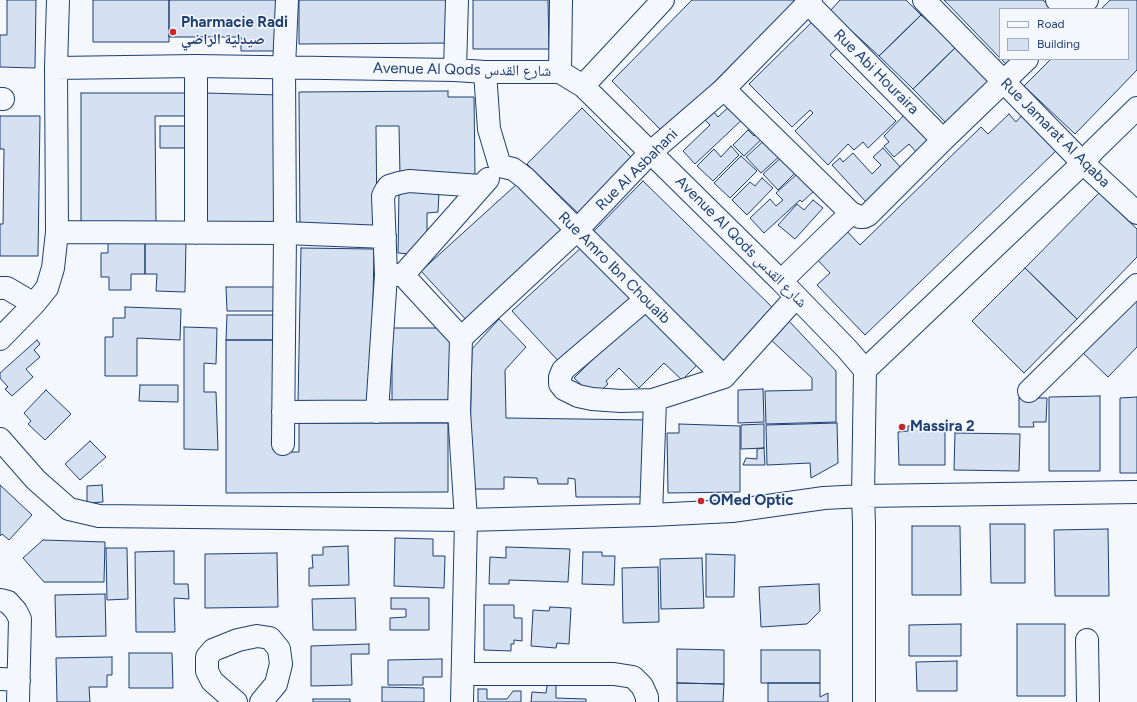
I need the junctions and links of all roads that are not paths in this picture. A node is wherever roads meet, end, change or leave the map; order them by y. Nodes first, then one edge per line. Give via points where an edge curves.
1 (58, 0) edge
2 (287, 0) edge
3 (457, 0) edge
4 (561, 0) edge
5 (663, 0) edge
6 (924, 0) edge
7 (1057, 0) edge
8 (1087, 0) edge
9 (810, 2) edge
10 (1065, 8) edge
11 (1079, 8) edge
12 (1026, 60) edge
13 (196, 66) junction
14 (284, 67) junction
15 (56, 68) junction
16 (455, 70) junction
17 (485, 72) junction
18 (560, 72) junction
19 (1004, 82) junction
20 (583, 86) junction
21 (724, 89) junction
22 (1137, 108) edge
23 (943, 140) junction
24 (651, 152) junction
25 (1083, 163) junction
26 (500, 166) junction
27 (481, 186) junction
28 (851, 213) junction
29 (1137, 213) edge
30 (576, 231) junction
31 (57, 232) junction
32 (196, 232) junction
33 (285, 233) junction
34 (386, 237) junction
35 (395, 275) junction
36 (781, 281) junction
37 (1137, 285) edge
38 (4, 288) edge
39 (796, 297) junction
40 (646, 299) junction
41 (34, 304) junction
42 (461, 338) junction
43 (0, 339) edge
44 (865, 370) junction
45 (724, 377) junction
46 (1030, 391) dead end
47 (655, 400) junction
48 (459, 410) junction
49 (283, 412) junction
50 (377, 412) junction
51 (0, 439) edge
52 (283, 444) dead end
53 (1137, 492) edge
54 (863, 496) junction
55 (651, 515) junction
56 (466, 520) junction
57 (0, 600) edge
58 (1087, 640) dead end
59 (463, 674) junction
60 (9, 680) edge
61 (18, 702) edge
62 (236, 702) edge
63 (261, 702) edge
64 (462, 702) edge
65 (647, 702) edge
66 (864, 702) edge
67 (1088, 702) edge

1 - 15 street
2 - 14 street
3 - 16 street
4 - 18 street
5 - 20 street
6 - 19 street, Rue Jamarat Al Aqaba
7 - 10 street
8 - 11 street
9 - 21 street, Rue Al Asbahani
9 - 23 street, Rue Abi Houraira
12 - 19 street
13 - 14 street, Avenue Al Qods شارع القدس
13 - 15 street, Avenue Al Qods شارع القدس
13 - 32 street
14 - 16 street, Avenue Al Qods شارع القدس
14 - 33 street
15 - 31 street
16 - 17 street, Avenue Al Qods شارع القدس
17 - 18 street, Avenue Al Qods شارع القدس
17 - 26 street via 488,129
18 - 20 street, Avenue Al Qods شارع القدس
19 - 23 street
19 - 25 street, Rue Jamarat Al Aqaba
20 - 24 street, Avenue Al Qods شارع القدس
21 - 24 street, Rue Al Asbahani
21 - 28 street
22 - 25 street
23 - 28 street via 868,215 860,217
24 - 30 street, Rue Al Asbahani
24 - 36 street, Avenue Al Qods شارع القدس
25 - 29 street, Rue Jamarat Al Aqaba
25 - 44 street
26 - 27 street
26 - 30 street, Rue Amro Ibn Chouaib via 513,169 525,178
27 - 34 street via 409,181 390,186 383,196
27 - 35 street
28 - 36 street
30 - 40 street, Rue Amro Ibn Chouaib
30 - 42 street, Rue Al Asbahani
31 - 32 street
31 - 41 street via 53,268 47,288
32 - 33 street
33 - 34 street
33 - 49 street
34 - 35 street
35 - 42 street
35 - 50 street
36 - 39 street, Avenue Al Qods شارع القدس
37 - 46 street
38 - 41 street
39 - 44 street, Avenue Al Qods شارع القدس via 847,348
39 - 45 street
40 - 45 street, Rue Amro Ibn Chouaib
40 - 47 street via 563,370 560,384 564,389 592,400
41 - 43 street
42 - 48 street
44 - 54 street
45 - 47 street
47 - 55 street
48 - 50 street
48 - 56 street
49 - 50 street
49 - 52 street
51 - 56 street via 36,480 69,509 99,516
53 - 54 street
54 - 55 street via 824,498 732,511
54 - 66 street
55 - 56 street
56 - 59 street
57 - 60 street via 8,602 20,619
58 - 67 street
59 - 64 street
59 - 65 street via 614,674 633,677 642,686
60 - 61 street
62 - 63 street via 212,681 207,658 213,650 257,636 270,638 279,649 281,664 276,684

